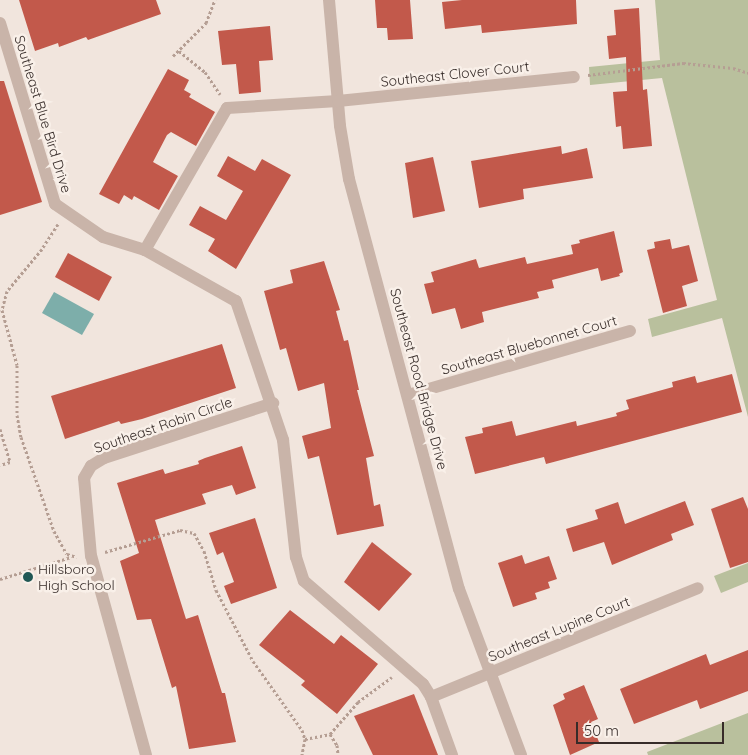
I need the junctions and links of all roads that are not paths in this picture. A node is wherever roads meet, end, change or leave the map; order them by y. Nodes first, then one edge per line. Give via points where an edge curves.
1 (329, 0) edge
2 (0, 23) edge
3 (574, 77) road end
4 (338, 101) junction
5 (145, 250) junction
6 (630, 331) dead end
7 (408, 395) junction
8 (273, 403) junction
9 (698, 588) dead end
10 (490, 674) junction
11 (431, 697) junction
12 (146, 755) edge
13 (452, 755) edge
14 (521, 755) edge

1 - 4 street, Southeast Rood Bridge Drive
2 - 5 street, Southeast Blue Bird Drive via 55,204 103,237
3 - 4 street, Southeast Clover Court
4 - 5 street, Southeast Clover Court via 227,108
4 - 7 street, Southeast Rood Bridge Drive via 349,179
5 - 8 street, Southeast Blue Bird Drive via 236,301
6 - 7 street, Southeast Bluebonnet Court
7 - 10 street, Southeast Rood Bridge Drive via 459,589
8 - 11 street, Southeast Blue Bird Drive via 283,440 296,557 304,581 323,601 423,684
8 - 12 street, Southeast Robin Circle via 104,458 91,466 84,478 91,556
9 - 10 street, Southeast Lupine Court
10 - 11 street, Southeast Lupine Court
10 - 14 street, Southeast Rood Bridge Drive
11 - 13 street, Southeast Blue Bird Drive

